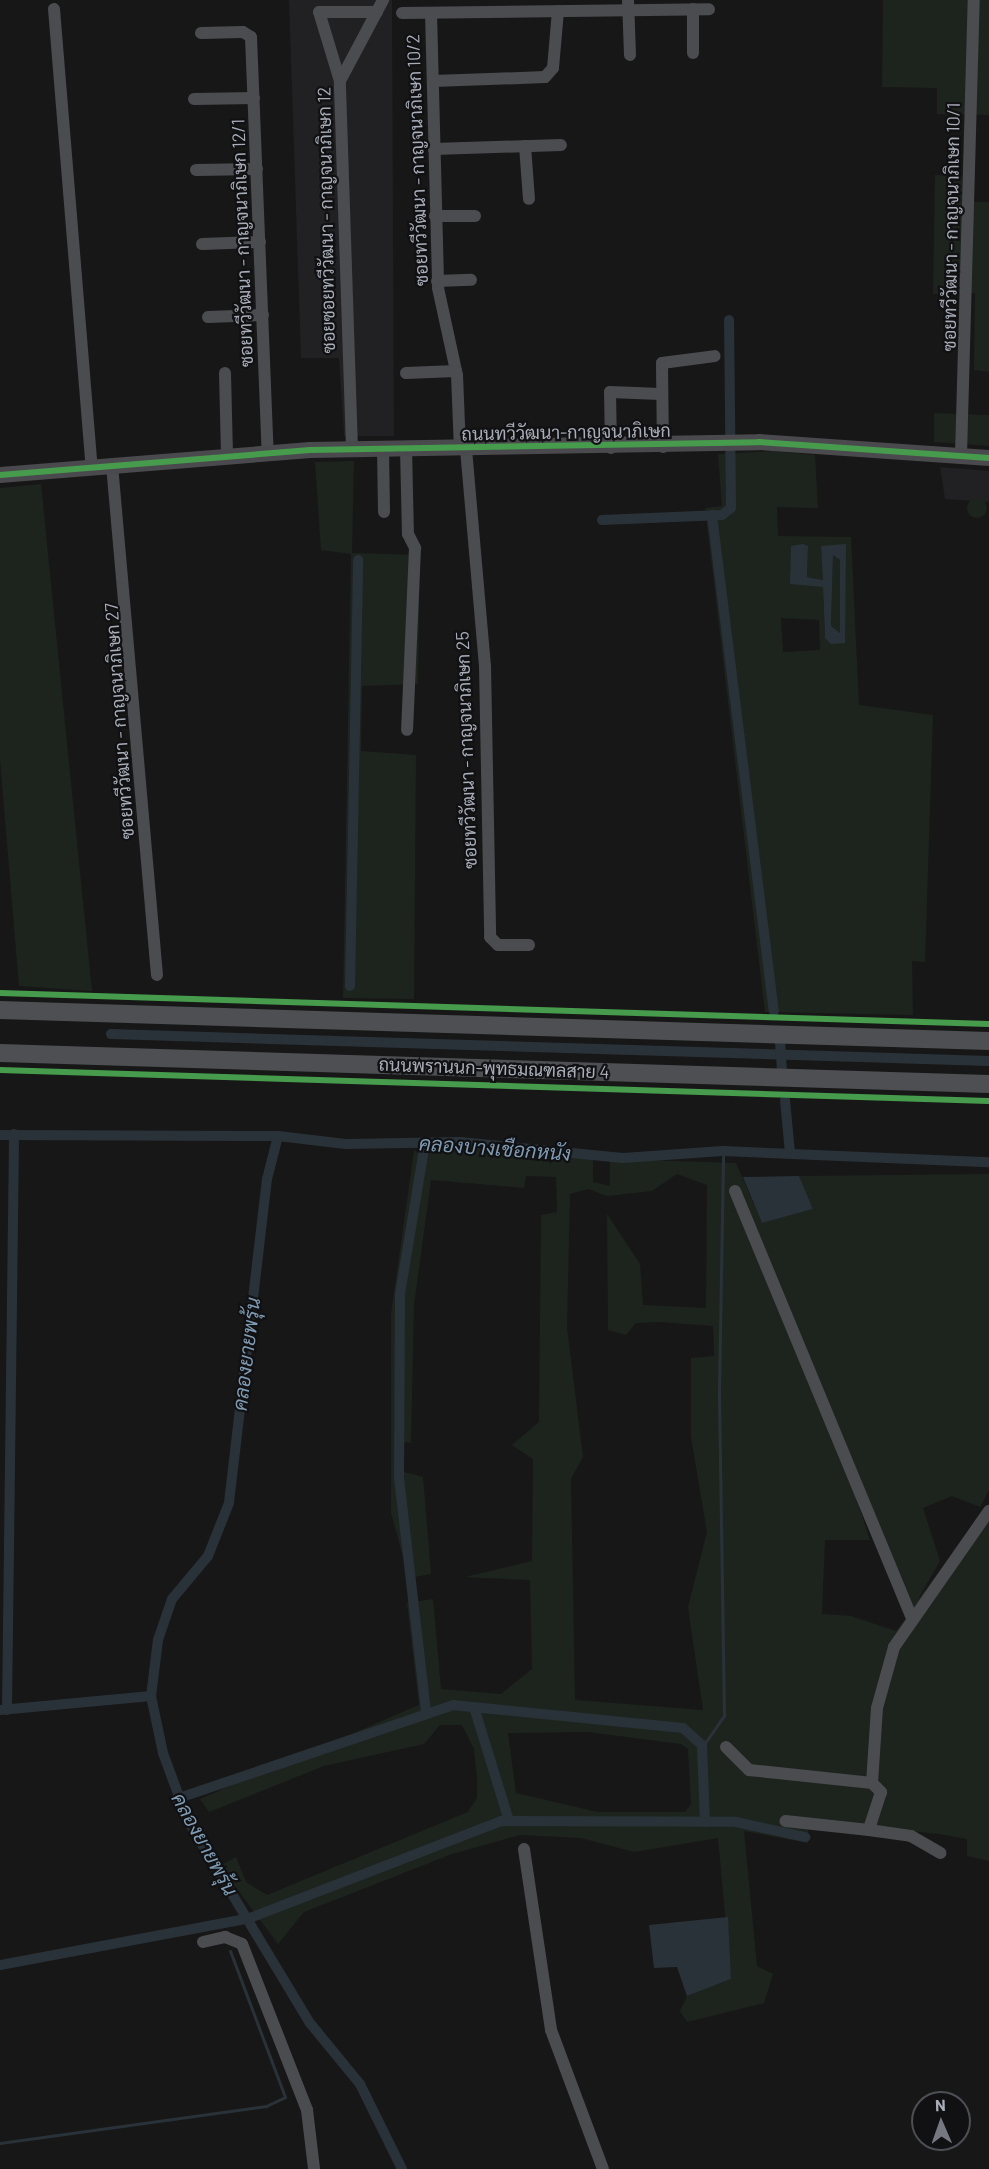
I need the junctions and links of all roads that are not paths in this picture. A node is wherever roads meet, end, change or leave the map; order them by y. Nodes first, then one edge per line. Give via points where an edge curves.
1 (383, 0) edge
2 (974, 0) edge
3 (628, 4) edge
4 (54, 9) dead end
5 (693, 9) junction
6 (710, 9) dead end
7 (558, 11) junction
8 (376, 12) junction
9 (402, 13) dead end
10 (431, 13) junction
11 (201, 33) dead end
12 (693, 53) dead end
13 (630, 55) dead end
14 (340, 81) junction
15 (433, 81) junction
16 (254, 98) junction
17 (194, 99) dead end
18 (561, 145) dead end
19 (525, 146) junction
20 (434, 148) junction
21 (256, 169) junction
22 (196, 170) dead end
23 (529, 199) dead end
24 (435, 216) junction
25 (475, 216) dead end
26 (260, 242) junction
27 (202, 244) dead end
28 (471, 280) dead end
29 (437, 281) junction
30 (263, 315) junction
31 (208, 317) dead end
32 (715, 356) dead end
33 (456, 371) junction
34 (225, 373) dead end
35 (406, 373) dead end
36 (660, 394) junction
37 (663, 447) junction
38 (383, 448) junction
39 (406, 448) junction
40 (611, 448) junction
41 (352, 449) junction
42 (463, 449) junction
43 (268, 452) junction
44 (961, 455) junction
45 (227, 456) junction
46 (989, 458) edge
47 (112, 465) junction
48 (92, 467) junction
49 (0, 475) edge
50 (384, 512) dead end
51 (407, 730) dead end
52 (529, 945) dead end
53 (157, 975) dead end
54 (0, 1010) edge
55 (989, 1041) edge
56 (0, 1053) edge
57 (989, 1084) edge
58 (735, 1191) dead end
59 (989, 1511) edge
60 (912, 1619) junction
61 (726, 1747) dead end
62 (872, 1783) junction
63 (785, 1821) dead end
64 (869, 1830) junction
65 (524, 1849) dead end
66 (940, 1853) dead end
67 (203, 1942) dead end
68 (314, 2169) edge
69 (603, 2169) edge

1 - 8 street, ซอยซอยทวีวัฒนา - กาญจนาภิเษก 12
2 - 44 street, ซอยทวีวัฒนา - กาญจนาภิเษก 10/1
3 - 5 street
3 - 7 street
3 - 13 street
4 - 48 street
5 - 6 street
5 - 12 street
7 - 10 street
7 - 15 street via 550,74
8 - 14 street, ซอยซอยทวีวัฒนา - กาญจนาภิเษก 12
8 - 14 street via 319,12
9 - 10 street
10 - 15 street, ซอยทวีวัฒนา - กาญจนาภิเษก 10/2
11 - 16 street, ซอยทวีวัฒนา - กาญจนาภิเษก 12/1 via 248,33
14 - 41 street, ซอยซอยทวีวัฒนา - กาญจนาภิเษก 12
15 - 20 street, ซอยทวีวัฒนา - กาญจนาภิเษก 10/2
16 - 17 street
16 - 21 street, ซอยทวีวัฒนา - กาญจนาภิเษก 12/1
18 - 19 street
19 - 20 street
19 - 23 street
20 - 24 street, ซอยทวีวัฒนา - กาญจนาภิเษก 10/2
21 - 22 street
21 - 26 street, ซอยทวีวัฒนา - กาญจนาภิเษก 12/1
24 - 25 street
24 - 29 street, ซอยทวีวัฒนา - กาญจนาภิเษก 10/2
26 - 27 street
26 - 30 street, ซอยทวีวัฒนา - กาญจนาภิเษก 12/1
28 - 29 street
29 - 33 street, ซอยทวีวัฒนา - กาญจนาภิเษก 10/2
30 - 31 street
30 - 43 street, ซอยทวีวัฒนา - กาญจนาภิเษก 12/1
32 - 36 street via 667,360 661,368
33 - 35 street
33 - 42 street, ซอยทวีวัฒนา - กาญจนาภิเษก 10/2
34 - 45 street
36 - 37 street
36 - 40 street via 610,392
37 - 40 street, ถนนทวีวัฒนา-กาญจนาภิเษก
37 - 44 street, ถนนทวีวัฒนา-กาญจนาภิเษก via 753,442
38 - 39 street, ถนนทวีวัฒนา-กาญจนาภิเษก
38 - 41 street, ถนนทวีวัฒนา-กาญจนาภิเษก
38 - 50 street
39 - 42 street, ถนนทวีวัฒนา-กาญจนาภิเษก
39 - 51 street via 408,534 415,548
40 - 42 street, ถนนทวีวัฒนา-กาญจนาภิเษก
41 - 43 street, ถนนทวีวัฒนา-กาญจนาภิเษก
42 - 52 street, ซอยทวีวัฒนา - กาญจนาภิเษก 25 via 485,666 489,937 498,945
43 - 45 street, ถนนทวีวัฒนา-กาญจนาภิเษก
44 - 46 street, ถนนทวีวัฒนา-กาญจนาภิเษก
45 - 47 street, ถนนทวีวัฒนา-กาญจนาภิเษก
47 - 48 street, ถนนทวีวัฒนา-กาญจนาภิเษก
47 - 53 street, ซอยทวีวัฒนา - กาญจนาภิเษก 27
48 - 49 street, ถนนทวีวัฒนา-กาญจนาภิเษก
54 - 55 main road
56 - 57 main road, ถนนพรานนก-พุทธมณฑลสาย 4
58 - 60 street
59 - 60 street
60 - 62 street via 894,1647 880,1689
61 - 62 street via 737,1764 749,1770
62 - 64 street via 881,1792
63 - 64 street
64 - 66 street via 911,1836
65 - 69 street via 554,2040
67 - 68 street via 225,1937 242,1944 307,2110

